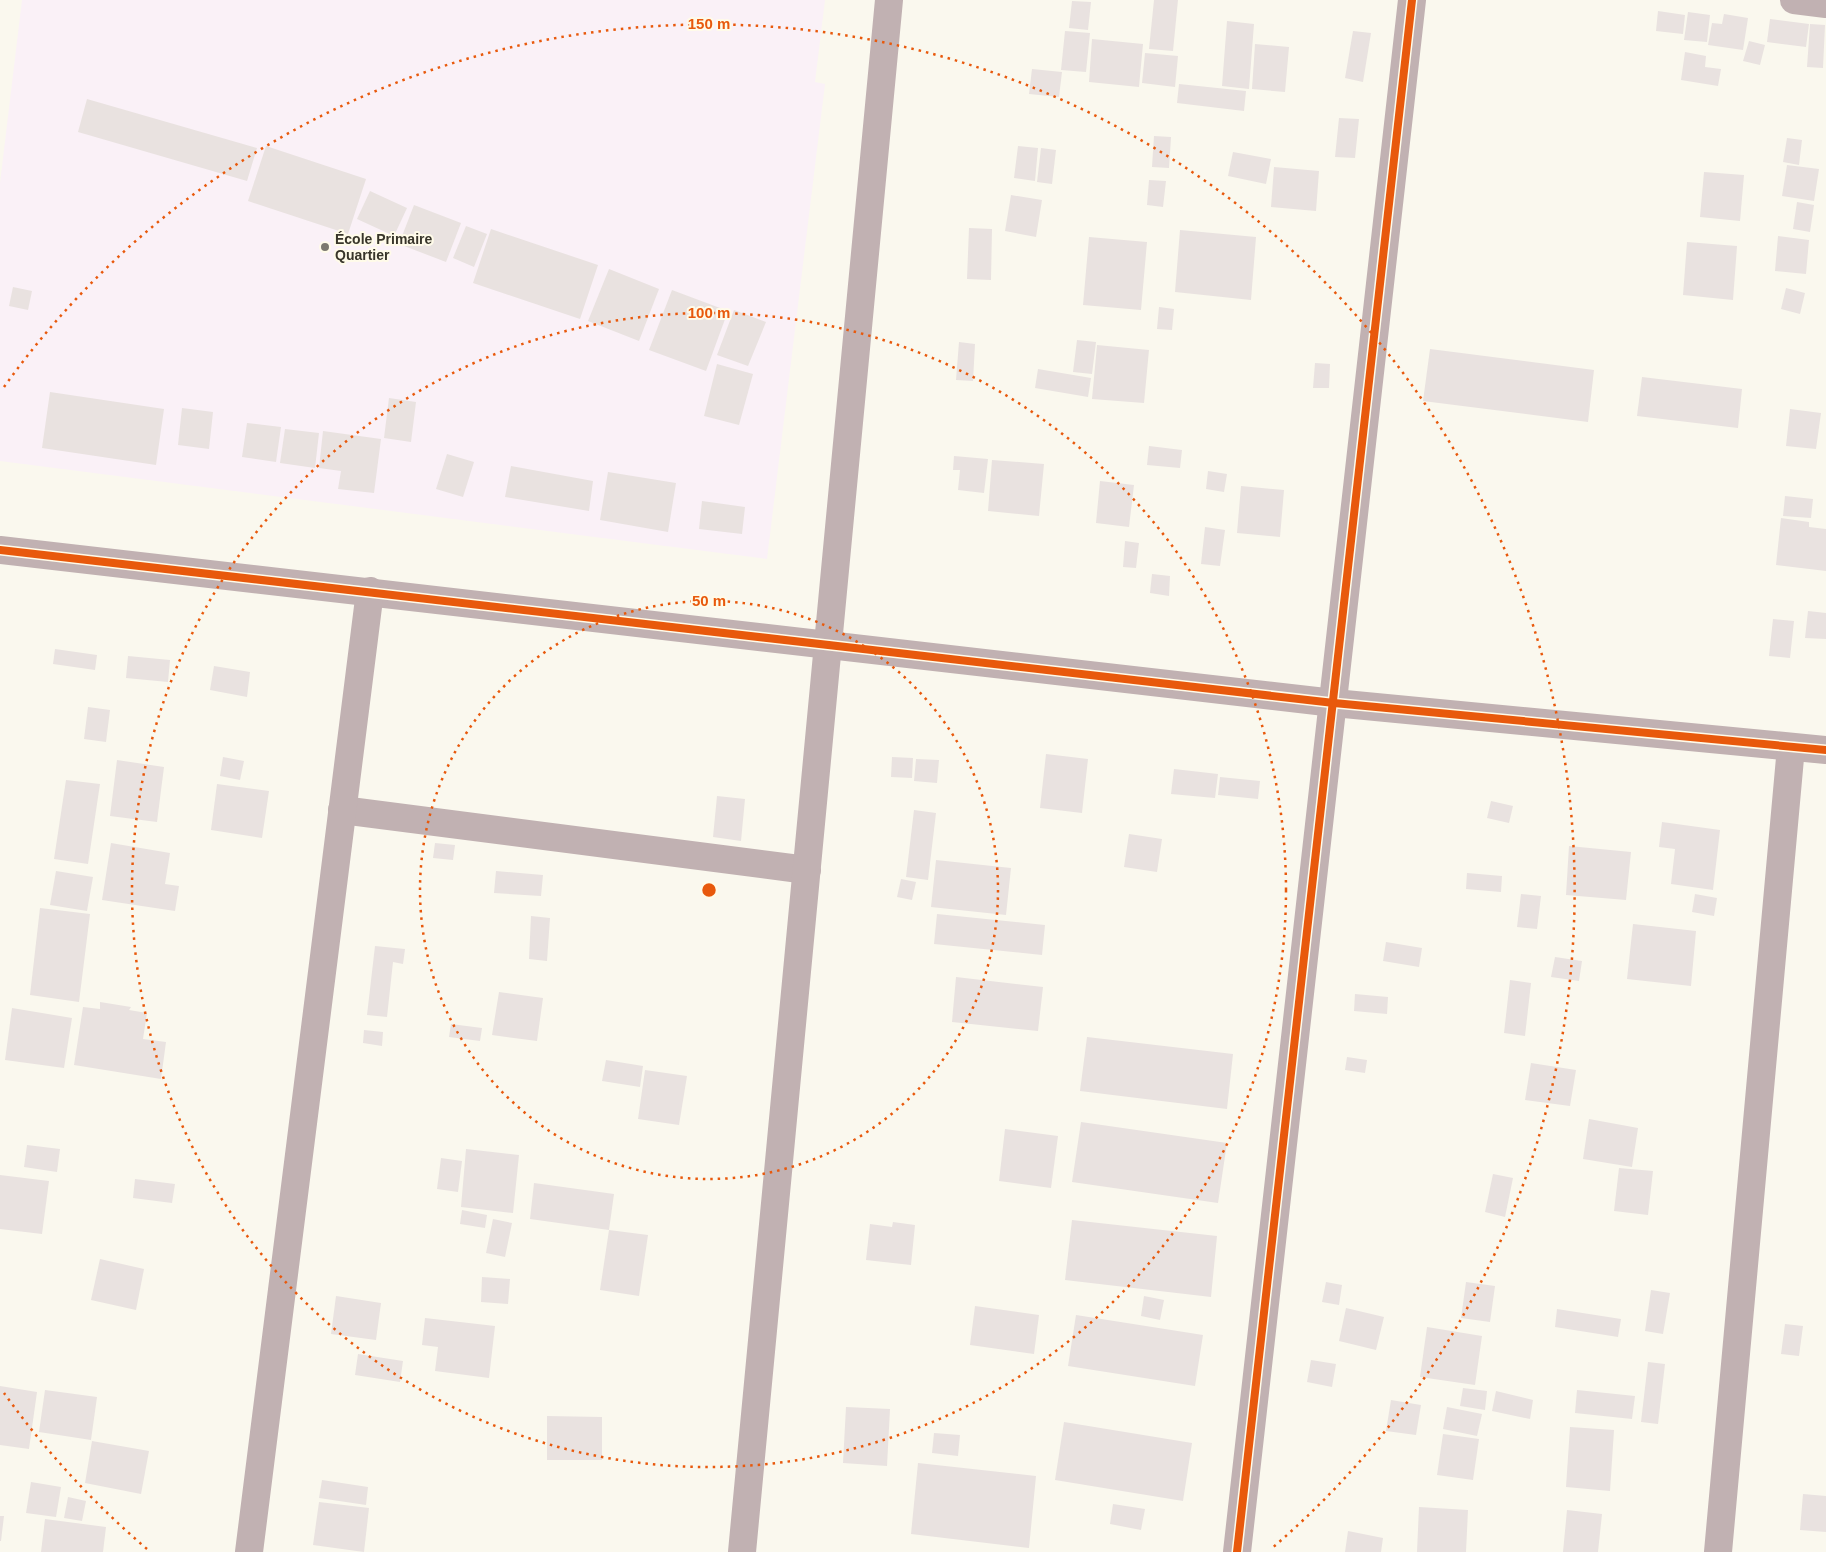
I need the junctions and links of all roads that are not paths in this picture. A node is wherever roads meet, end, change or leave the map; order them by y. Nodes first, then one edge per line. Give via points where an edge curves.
1 (889, 0) edge
2 (1412, 0) edge
3 (1794, 0) edge
4 (1826, 4) edge
5 (0, 550) edge
6 (370, 591) junction
7 (828, 646) junction
8 (1334, 703) junction
9 (1791, 747) junction
10 (1826, 750) edge
11 (342, 810) junction
12 (807, 870) junction
13 (249, 1552) edge
14 (742, 1552) edge
15 (1237, 1552) edge
16 (1718, 1552) edge

1 - 7 street
2 - 8 street
3 - 4 street
5 - 6 street
6 - 7 street
6 - 11 street
7 - 8 street
7 - 12 street
8 - 9 street
8 - 15 street
9 - 10 street
9 - 16 street
11 - 12 street
11 - 13 street
12 - 14 street

